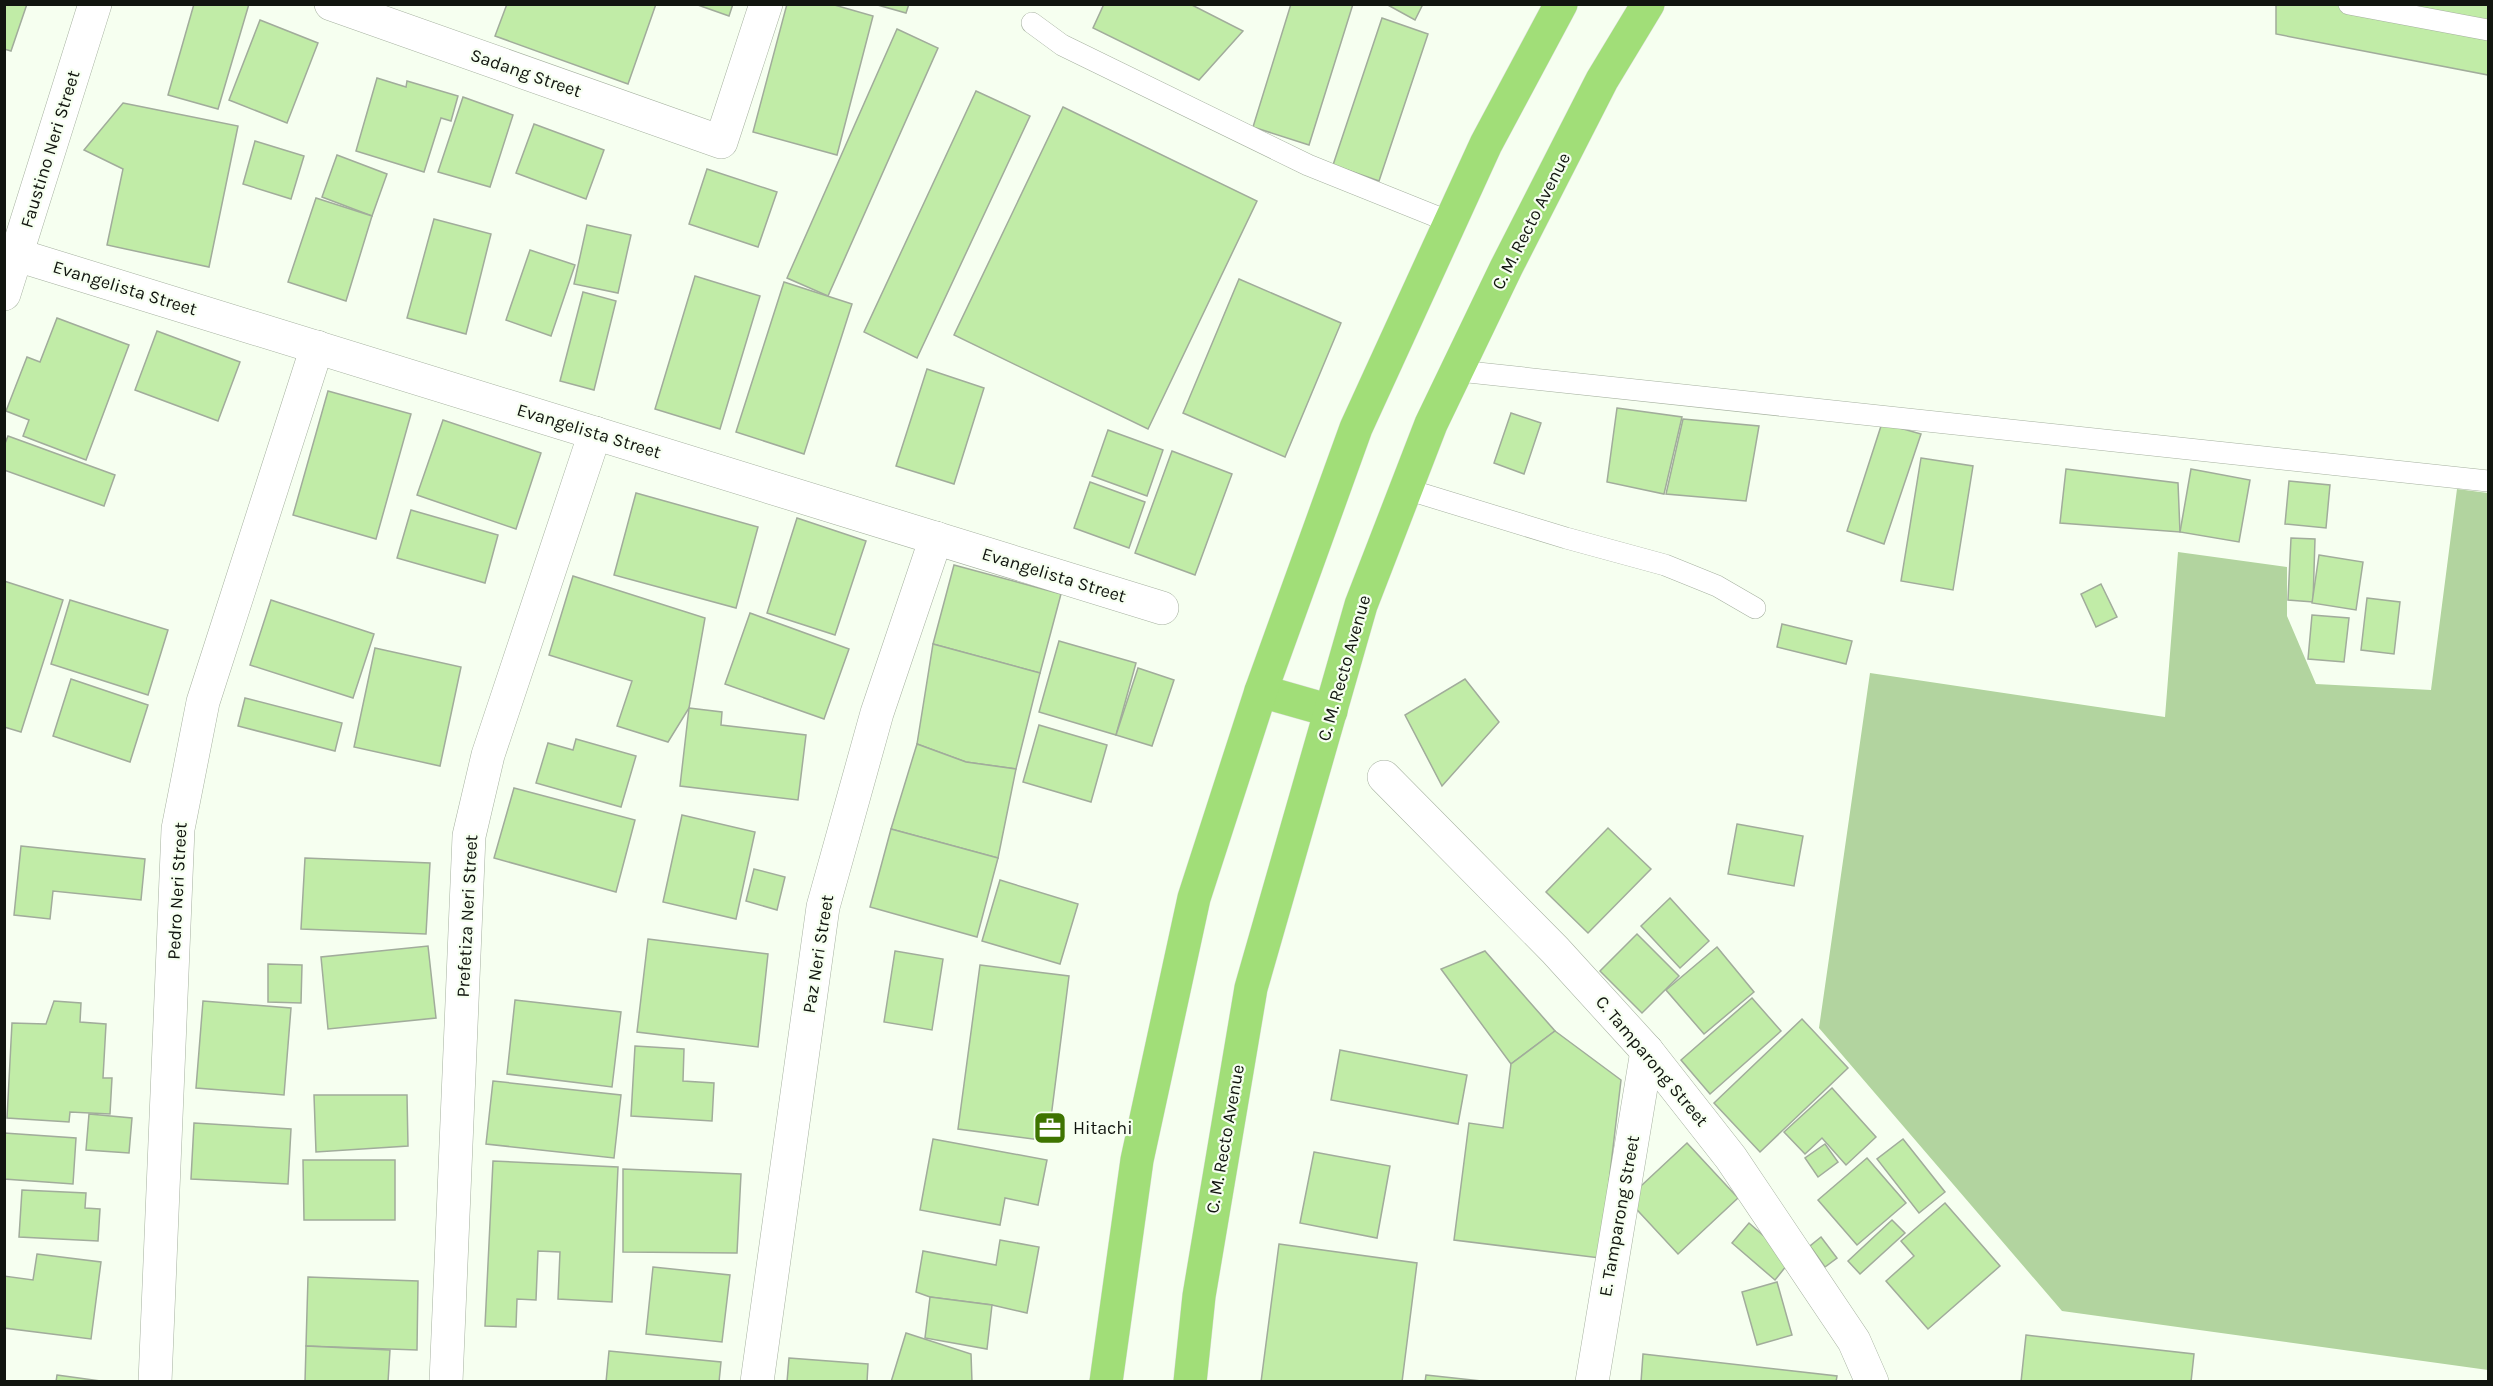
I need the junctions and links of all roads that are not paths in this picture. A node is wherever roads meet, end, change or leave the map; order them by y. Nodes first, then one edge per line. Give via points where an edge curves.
1 (95, 4) edge
2 (331, 4) edge
3 (766, 4) edge
4 (1561, 4) edge
5 (1647, 4) edge
6 (2349, 4) edge
7 (1032, 23) dead end
8 (2488, 30) edge
9 (1450, 222) junction
10 (17, 255) junction
11 (4, 294) edge
12 (317, 347) junction
13 (1459, 370) junction
14 (595, 433) junction
15 (2488, 481) edge
16 (1406, 489) junction
17 (936, 538) junction
18 (1162, 608) dead end
19 (1755, 608) dead end
20 (1261, 691) junction
21 (1331, 711) junction
22 (1384, 777) dead end
23 (1647, 1052) junction
24 (155, 1382) edge
25 (446, 1382) edge
26 (757, 1382) edge
27 (1106, 1382) edge
28 (1190, 1382) edge
29 (1592, 1382) edge
30 (1872, 1382) edge

1 - 10 street, Faustino Neri Street
2 - 3 street, Sadang Street via 722,142
4 - 9 highway via 1486,144
5 - 13 highway, C. M. Recto Avenue via 1602,80
6 - 8 lane
7 - 9 lane via 1062,45 1308,165
9 - 20 highway via 1356,428
10 - 11 street, Faustino Neri Street
10 - 12 street, Evangelista Street
12 - 14 street, Evangelista Street
12 - 24 street, Pedro Neri Street via 203,702 178,829
13 - 15 lane
13 - 16 highway, C. M. Recto Avenue via 1431,424
14 - 17 street, Evangelista Street
14 - 25 street, Prefetiza Neri Street via 488,755 469,836
16 - 19 lane via 1665,564 1717,586
16 - 21 highway, C. M. Recto Avenue via 1360,605
17 - 18 street, Evangelista Street
17 - 26 street, Paz Neri Street via 877,713 823,907
20 - 21 highway
20 - 27 highway via 1194,898 1137,1160
21 - 28 highway, C. M. Recto Avenue via 1251,988 1199,1296
22 - 23 street, C. Tamparong Street via 1556,950
23 - 29 street, E. Tamparong Street
23 - 30 street, C. Tamparong Street via 1731,1158 1854,1341

